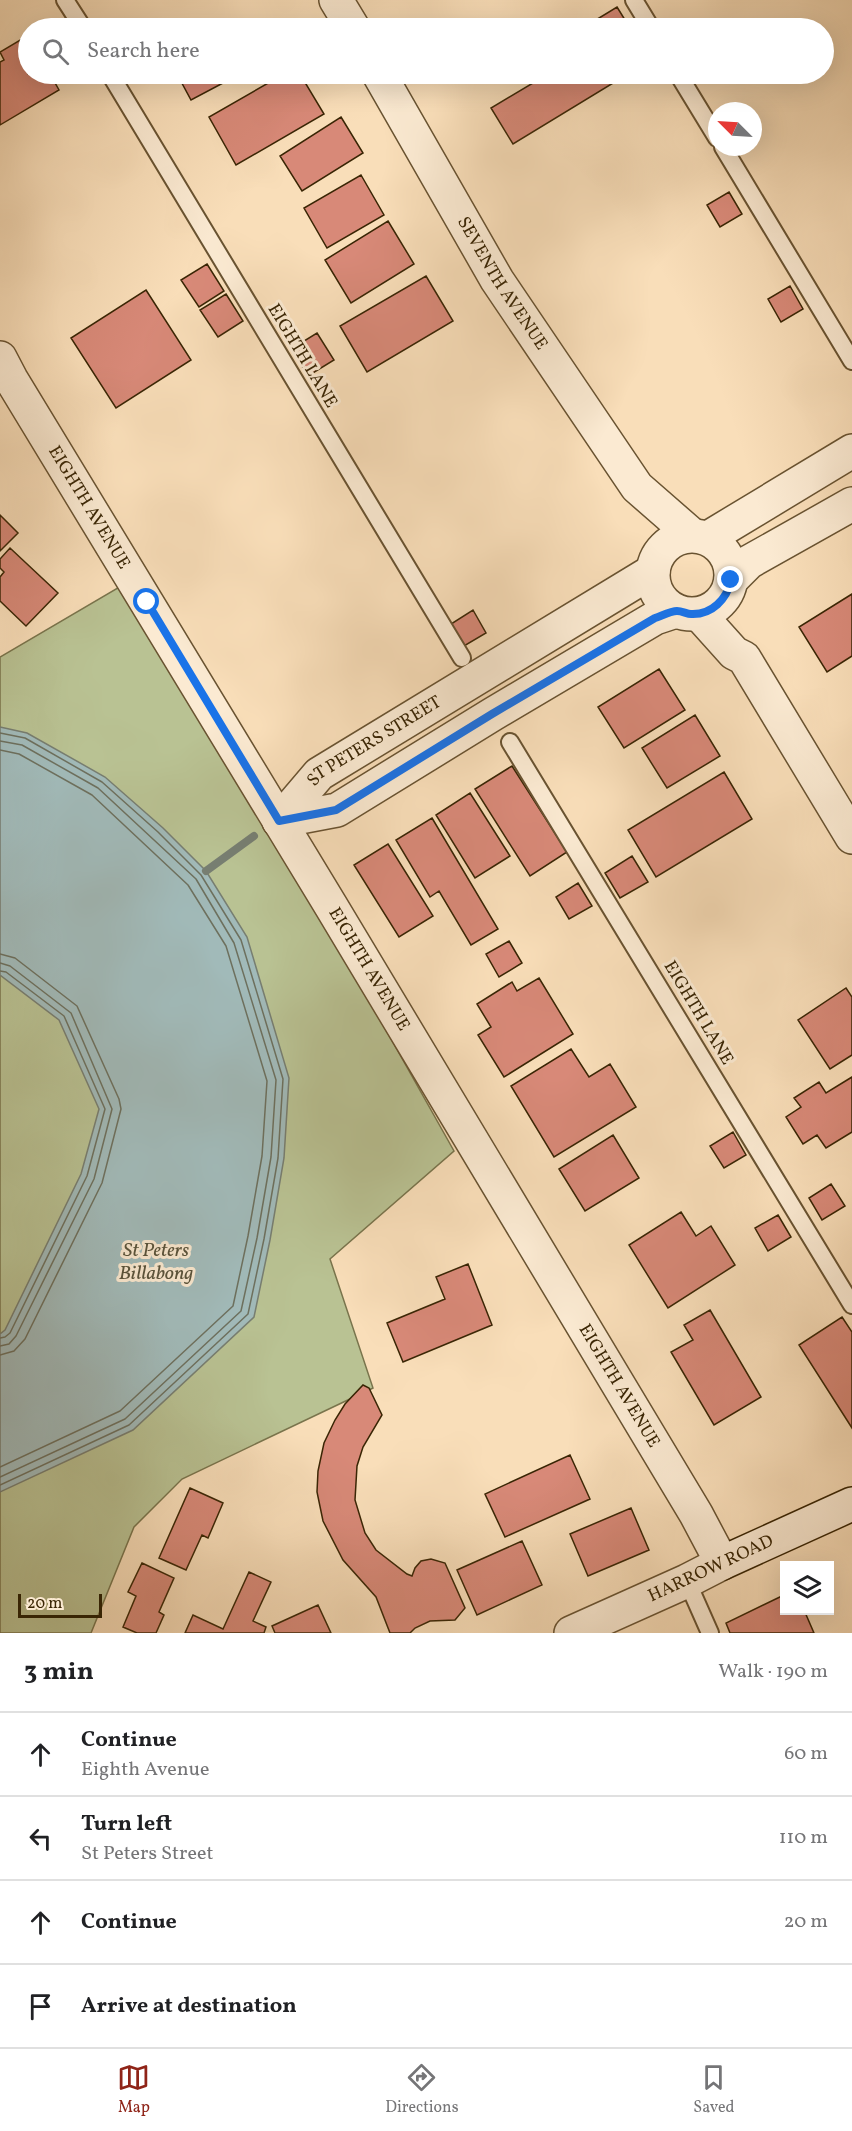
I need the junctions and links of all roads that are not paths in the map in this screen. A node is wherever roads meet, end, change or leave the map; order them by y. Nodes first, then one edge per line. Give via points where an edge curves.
1 (65, 0) edge
2 (336, 0) edge
3 (634, 0) edge
4 (76, 18) edge
5 (347, 18) edge
6 (645, 18) edge
7 (116, 84) edge
8 (385, 84) edge
9 (684, 84) edge
10 (708, 123) edge
11 (728, 156) edge
12 (852, 361) edge
13 (4, 369) edge
14 (852, 451) edge
15 (637, 487) junction
16 (852, 504) edge
17 (700, 537) junction
18 (656, 562) junction
19 (729, 588) junction
20 (687, 612) junction
21 (462, 658) dead end
22 (744, 658) junction
23 (510, 742) dead end
24 (279, 821) junction
25 (852, 837) edge
26 (852, 1305) edge
27 (852, 1504) edge
28 (722, 1563) junction
29 (687, 1581) junction
30 (571, 1633) edge
31 (710, 1633) edge

1 - 4 lane
2 - 5 street
3 - 6 lane
7 - 21 lane, EIGHTH LANE
8 - 15 street, SEVENTH AVENUE via 498,280
9 - 10 lane
11 - 12 lane
13 - 24 street, EIGHTH AVENUE
14 - 17 street
15 - 17 street, SEVENTH AVENUE
15 - 18 street, SEVENTH AVENUE
16 - 19 street via 749,562
17 - 18 street via 678,538 666,545
17 - 19 street via 721,548 729,561
18 - 20 street via 656,589 664,603
18 - 24 street, ST PETERS STREET via 319,774
19 - 20 street via 720,603
19 - 22 street via 745,643
20 - 22 street
20 - 24 street, ST PETERS STREET via 645,624 336,810
22 - 25 street
23 - 26 lane, EIGHTH LANE
24 - 28 street, EIGHTH AVENUE
27 - 28 street, HARROW ROAD
28 - 29 street, HARROW ROAD
29 - 30 street, HARROW ROAD
29 - 31 lane

